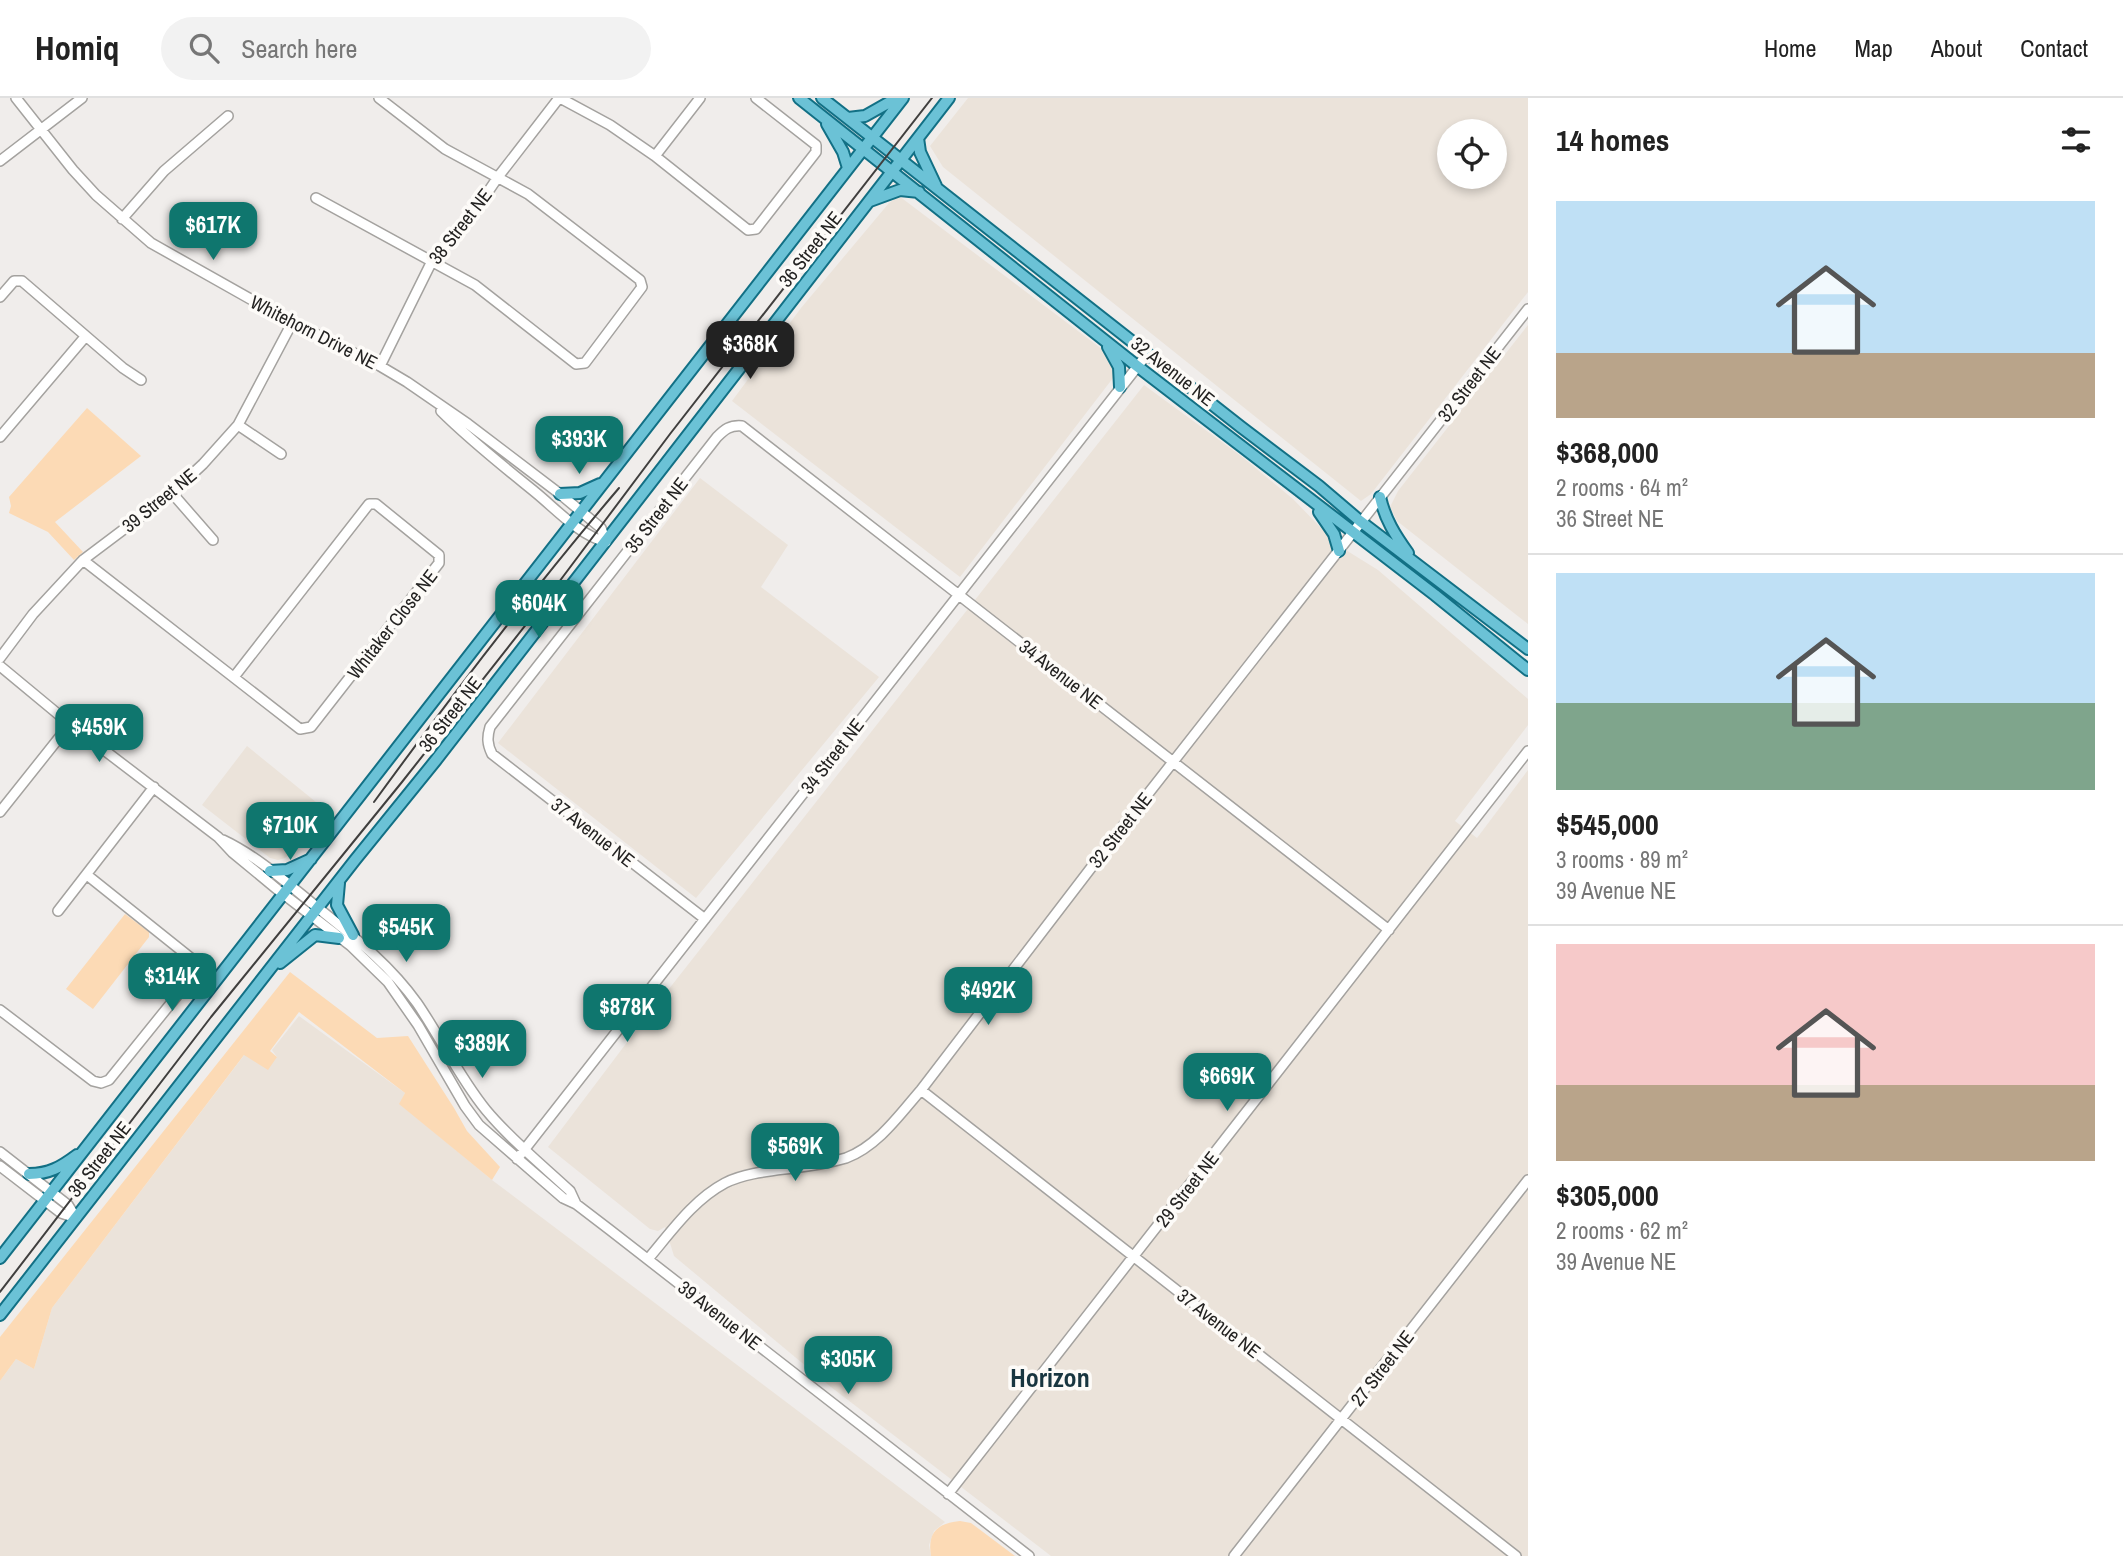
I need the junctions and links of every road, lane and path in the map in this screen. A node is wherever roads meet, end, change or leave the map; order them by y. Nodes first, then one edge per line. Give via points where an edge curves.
1 (16, 98) edge
2 (82, 98) edge
3 (379, 98) edge
4 (560, 98) edge
5 (700, 98) edge
6 (756, 98) edge
7 (799, 98) edge
8 (822, 98) edge
9 (897, 98) edge
10 (903, 98) edge
11 (950, 98) edge
12 (228, 116) dead end
13 (822, 116) junction
14 (848, 118) junction
15 (40, 131) junction
16 (872, 137) junction
17 (918, 138) junction
18 (863, 149) junction
19 (655, 156) junction
20 (901, 160) junction
21 (0, 161) edge
22 (848, 168) junction
23 (892, 171) junction
24 (498, 177) junction
25 (937, 188) junction
26 (919, 192) junction
27 (316, 198) dead end
28 (870, 201) junction
29 (122, 219) junction
30 (432, 261) junction
31 (0, 297) edge
32 (1528, 309) edge
33 (292, 323) junction
34 (1100, 336) junction
35 (85, 337) junction
36 (1148, 353) junction
37 (380, 366) junction
38 (1137, 366) junction
39 (141, 380) dead end
40 (1120, 387) junction
41 (428, 398) junction
42 (239, 425) junction
43 (730, 426) joint
44 (0, 437) edge
45 (281, 454) dead end
46 (603, 482) junction
47 (172, 492) junction
48 (560, 494) junction
49 (1380, 497) junction
50 (1311, 501) junction
51 (581, 511) junction
52 (1360, 521) junction
53 (572, 522) junction
54 (1351, 533) junction
55 (213, 540) dead end
56 (606, 541) junction
57 (1339, 551) junction
58 (83, 560) junction
59 (1416, 564) junction
60 (960, 595) junction
61 (1528, 649) edge
62 (0, 658) edge
63 (0, 666) edge
64 (1528, 670) edge
65 (234, 677) junction
66 (70, 723) junction
67 (488, 741) joint
68 (1528, 751) edge
69 (1174, 762) junction
70 (154, 787) junction
71 (0, 813) edge
72 (218, 837) junction
73 (313, 858) junction
74 (270, 871) junction
75 (87, 875) junction
76 (339, 880) junction
77 (288, 891) junction
78 (58, 911) dead end
79 (314, 912) junction
80 (705, 919) junction
81 (1389, 929) junction
82 (354, 935) junction
83 (339, 938) junction
84 (269, 970) junction
85 (0, 1010) edge
86 (921, 1090) junction
87 (526, 1149) junction
88 (85, 1150) junction
89 (0, 1152) edge
90 (517, 1160) junction
91 (0, 1166) edge
92 (29, 1174) junction
93 (1528, 1180) edge
94 (49, 1197) junction
95 (576, 1204) junction
96 (76, 1218) junction
97 (1134, 1256) junction
98 (0, 1258) edge
99 (648, 1259) junction
100 (0, 1315) edge
101 (1342, 1420) junction
102 (948, 1494) junction
103 (1029, 1556) edge
104 (1234, 1556) edge
105 (1516, 1556) edge

1 - 15 street, Whitehorn Drive NE
2 - 15 street
3 - 24 street via 445,149
4 - 19 street
4 - 24 street, 38 Street NE
5 - 19 street
6 - 19 street via 816,145 816,152 756,229 748,230
7 - 13 main road, 32 Avenue NE
8 - 14 main road, 32 Avenue NE
9 - 14 main road via 865,116
10 - 16 main road, 36 Street NE
11 - 17 main road, 36 Street NE
12 - 29 street via 164,172
13 - 18 main road, 32 Avenue NE
13 - 22 main road via 844,152
14 - 16 main road, 32 Avenue NE
15 - 21 street
15 - 29 street, Whitehorn Drive NE
16 - 18 main road, 36 Street NE
16 - 20 main road, 32 Avenue NE
17 - 20 main road, 36 Street NE
17 - 25 main road
18 - 22 main road, 36 Street NE
18 - 23 main road, 32 Avenue NE
20 - 23 main road, 36 Street NE
20 - 25 main road, 32 Avenue NE
22 - 46 main road, 36 Street NE
23 - 26 main road, 32 Avenue NE
23 - 28 main road, 36 Street NE
24 - 30 street, 38 Street NE
24 - 30 street via 547,206 640,280 642,287 585,363 576,364 475,285
25 - 36 main road, 32 Avenue NE
26 - 28 main road via 900,190
26 - 34 main road, 32 Avenue NE
27 - 30 street
28 - 56 main road, 36 Street NE
29 - 33 street, Whitehorn Drive NE via 161,249
30 - 37 street, 38 Street NE
31 - 35 street via 14,281 22,281
32 - 49 street, 32 Street NE
33 - 37 street, Whitehorn Drive NE
33 - 42 street, 39 Street NE
34 - 38 main road, 32 Avenue NE
34 - 40 main road via 1119,367
35 - 39 street
35 - 44 street
36 - 38 street, 34 Street NE
36 - 52 main road, 32 Avenue NE
37 - 41 street, Whitehorn Drive NE
38 - 40 street, 34 Street NE
38 - 50 main road, 32 Avenue NE
40 - 60 street, 34 Street NE
41 - 48 street, Whitehorn Drive NE
41 - 53 street, Whitehorn Drive NE
42 - 45 street
42 - 47 street, 39 Street NE
43 - 60 street, 34 Avenue NE via 742,426
43 - 67 street, 35 Street NE via 490,727
46 - 48 main road via 580,493
46 - 51 main road, 36 Street NE
47 - 55 street
47 - 58 street, 39 Street NE
48 - 51 street, Whitehorn Drive NE
49 - 52 street, 32 Street NE
49 - 59 main road via 1396,537
50 - 54 main road, 32 Avenue NE
50 - 57 main road via 1334,534
51 - 53 main road, 36 Street NE
51 - 56 street, Whitehorn Drive NE via 601,528
52 - 54 street, 32 Street NE
52 - 59 main road, 32 Avenue NE
53 - 56 street, Whitehorn Drive NE via 593,538
53 - 73 main road, 36 Street NE
54 - 57 street, 32 Street NE
54 - 64 main road, 32 Avenue NE
56 - 76 main road, 36 Street NE
57 - 69 street, 32 Street NE
58 - 62 street, 39 Street NE
58 - 65 street, Whitaker Close NE
59 - 61 main road, 32 Avenue NE
60 - 69 street, 34 Avenue NE
60 - 80 street, 34 Street NE
63 - 66 street
65 - 65 street, Whitaker Close NE via 300,729 311,727 439,563 439,555 376,503 369,503
66 - 70 street
66 - 71 street
67 - 80 street, 37 Avenue NE via 492,754
68 - 81 street, 29 Street NE
69 - 81 street, 34 Avenue NE
69 - 86 street, 32 Street NE
70 - 72 street
70 - 75 street
72 - 74 street
72 - 77 street
73 - 74 main road via 287,870
73 - 77 main road, 36 Street NE
74 - 77 street
75 - 78 street
75 - 85 street via 197,963 197,971 109,1080 101,1083
76 - 79 main road, 36 Street NE
76 - 82 main road via 337,905
77 - 79 street, 39 Avenue NE
77 - 88 main road, 36 Street NE
79 - 82 street, 39 Avenue NE
79 - 83 street, 39 Avenue NE
79 - 84 main road, 36 Street NE
80 - 87 street, 34 Street NE
81 - 97 street, 29 Street NE
82 - 87 street, 39 Avenue NE via 394,972 468,1086
83 - 84 main road via 314,935
83 - 90 street, 39 Avenue NE via 388,982 479,1125
84 - 96 main road, 36 Street NE
86 - 97 street, 37 Avenue NE
86 - 99 street, 32 Street NE via 863,1149 813,1166 752,1174 712,1190
87 - 90 street, 34 Street NE
87 - 95 street, 39 Avenue NE via 570,1191
88 - 92 main road via 57,1169
88 - 94 main road, 36 Street NE
89 - 92 street
90 - 95 street, 39 Avenue NE
91 - 94 street
92 - 94 street
93 - 101 street, 27 Street NE
94 - 96 street via 68,1205
94 - 98 main road, 36 Street NE
95 - 99 street, 39 Avenue NE
96 - 100 main road, 36 Street NE
97 - 101 street, 37 Avenue NE
97 - 102 street, 29 Street NE
99 - 102 street, 39 Avenue NE
101 - 104 street, 27 Street NE
101 - 105 street, 37 Avenue NE
102 - 103 street, 39 Avenue NE

